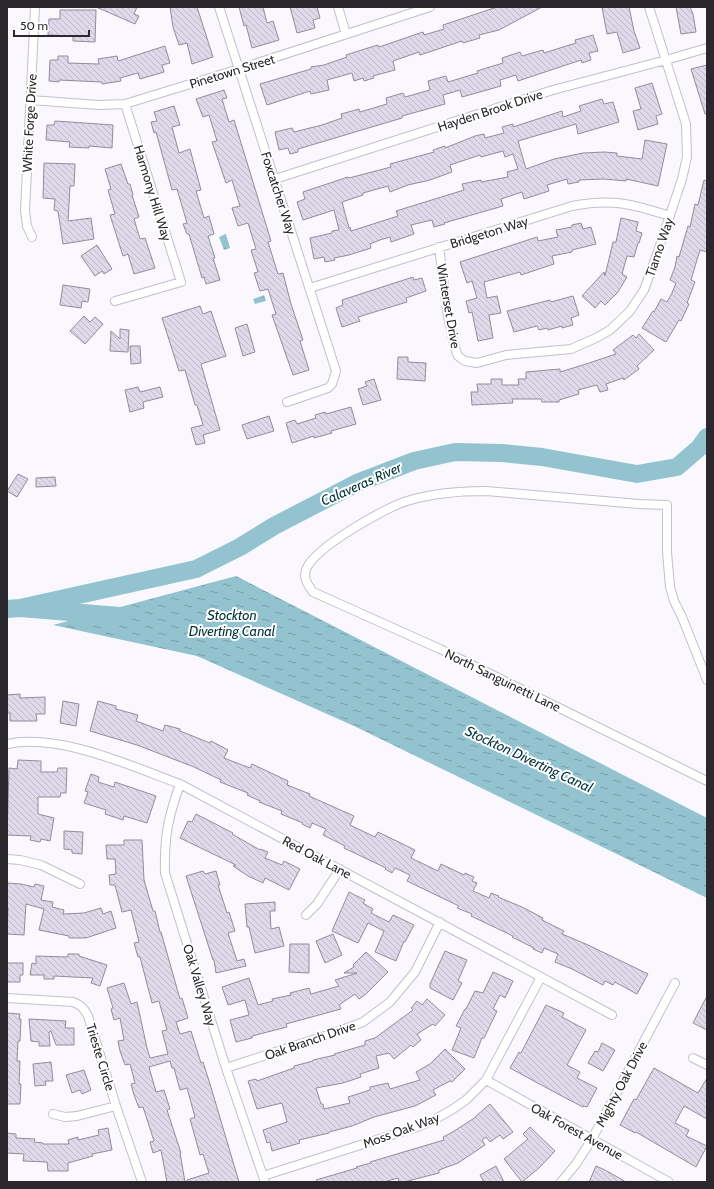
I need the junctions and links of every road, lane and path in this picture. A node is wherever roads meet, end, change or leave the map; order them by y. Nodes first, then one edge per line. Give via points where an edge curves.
1 (35, 7) edge
2 (219, 7) edge
3 (338, 7) edge
4 (430, 7) edge
5 (649, 7) edge
6 (346, 34) junction
7 (707, 48) edge
8 (666, 60) junction
9 (239, 69) junction
10 (30, 100) junction
11 (125, 104) junction
12 (275, 179) junction
13 (670, 216) junction
14 (32, 237) dead end
15 (439, 247) junction
16 (310, 288) junction
17 (115, 301) dead end
18 (465, 361) joint
19 (287, 402) dead end
20 (707, 680) edge
21 (7, 744) edge
22 (707, 781) edge
23 (180, 784) junction
24 (7, 859) edge
25 (340, 869) junction
26 (80, 884) dead end
27 (306, 915) dead end
28 (440, 922) junction
29 (541, 977) junction
30 (675, 983) dead end
31 (7, 998) edge
32 (612, 1015) dead end
33 (693, 1058) dead end
34 (707, 1065) edge
35 (226, 1068) junction
36 (486, 1080) junction
37 (116, 1106) junction
38 (53, 1114) dead end
39 (592, 1139) junction
40 (264, 1179) edge
41 (142, 1182) edge
42 (561, 1182) edge
43 (669, 1182) edge

1 - 10 street, White Forge Drive
2 - 9 street, Foxcatcher Way
3 - 6 street
4 - 6 street, Pinetown Street
5 - 8 street, Tiamo Way
6 - 9 street, Pinetown Street
7 - 8 street, Hayden Brook Drive
8 - 12 street, Hayden Brook Drive via 553,90
8 - 13 street, Tiamo Way via 686,124 688,142 682,179
9 - 11 street, Pinetown Street
9 - 12 street, Foxcatcher Way
10 - 11 street, Pinetown Street via 99,105
10 - 14 street, White Forge Drive via 25,211
11 - 17 street, Harmony Hill Way via 181,282
12 - 16 street, Foxcatcher Way
13 - 15 street, Bridgeton Way via 640,206 617,202 592,202
13 - 18 street, Tiamo Way via 644,290 630,311 610,330 571,349 506,355 477,363
15 - 16 street, Bridgeton Way
15 - 18 street, Winterset Drive via 448,317 455,348 458,356
16 - 19 street, Foxcatcher Way via 335,365 335,378 328,388
20 - 22 street, North Sanguinetti Lane via 670,587 667,505 486,491 440,493 386,508 368,518 312,560 304,577 313,592 440,649
21 - 23 street, Red Oak Lane via 27,742 62,746 118,761
23 - 25 street, Red Oak Lane
23 - 35 street, Oak Valley Way via 167,827 165,873
24 - 26 street via 41,865
25 - 27 street via 317,904
25 - 28 street, Red Oak Lane
28 - 29 street, Red Oak Lane
28 - 35 street, Oak Branch Drive via 415,972 390,1002 363,1022
29 - 32 street, Red Oak Lane
29 - 36 street, Moss Oak Way
30 - 39 street, Mighty Oak Drive
31 - 37 street, Trieste Circle via 80,1004 88,1016
33 - 34 street
35 - 40 street, Oak Valley Way
36 - 39 street, Oak Forest Avenue
36 - 40 street, Moss Oak Way via 466,1100 434,1120
37 - 38 street via 78,1116 65,1117
37 - 41 street, Trieste Circle
39 - 42 street, Mighty Oak Drive
39 - 43 street, Oak Forest Avenue

